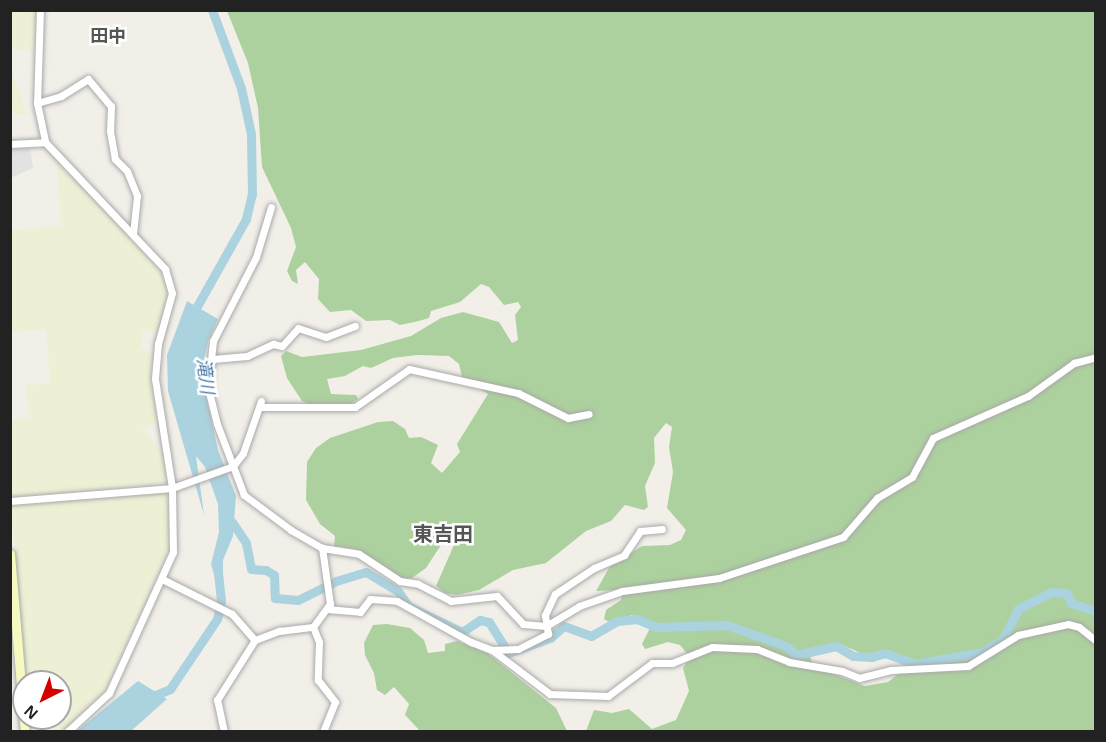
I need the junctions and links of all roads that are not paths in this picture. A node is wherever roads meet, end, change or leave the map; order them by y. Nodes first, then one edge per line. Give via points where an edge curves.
1 (40, 10) edge
2 (37, 103) junction
3 (45, 141) junction
4 (10, 144) edge
5 (271, 207) dead end
6 (133, 232) junction
7 (355, 326) dead end
8 (1095, 357) edge
9 (213, 359) junction
10 (589, 414) dead end
11 (233, 466) junction
12 (172, 488) junction
13 (10, 501) edge
14 (662, 529) dead end
15 (322, 548) junction
16 (10, 554) edge
17 (162, 579) junction
18 (327, 609) junction
19 (546, 626) junction
20 (313, 627) junction
21 (255, 640) junction
22 (1095, 641) edge
23 (492, 650) junction
24 (25, 732) edge
25 (68, 732) edge
26 (224, 732) edge
27 (323, 732) edge

1 - 2 street
2 - 3 street
2 - 6 street via 61,96 88,79 111,106 115,159 127,171 137,196
3 - 4 street
3 - 6 street
5 - 9 street via 256,257 213,341
6 - 12 street via 171,280 172,293 158,344 155,379
7 - 9 street via 326,337 298,328 282,346 273,344 247,356
8 - 19 street via 1074,363 1028,396 933,438 912,477 877,498 843,537 719,578 622,591 579,606
9 - 11 street via 208,375 209,393
10 - 11 street via 568,418 519,393 410,369 355,407 260,404 243,453
11 - 12 street
11 - 15 street via 250,502
12 - 13 street
12 - 17 street via 175,538
14 - 19 street via 640,531 624,555 594,568 555,594 544,615
15 - 18 street via 330,584
15 - 19 street via 359,554 400,581 418,584 451,601 497,596 523,624
16 - 24 main road
17 - 21 street via 232,614
17 - 25 street via 109,693
18 - 20 street
18 - 23 street via 360,612 370,599 398,601
19 - 23 street via 549,632 544,638
20 - 21 street via 279,631
20 - 27 street via 320,647 318,680 334,702
21 - 26 street via 217,700
22 - 23 street via 1079,627 1068,624 1018,635 968,666 891,670 859,678 842,671 789,662 757,649 712,647 672,663 652,663 608,696 550,694

